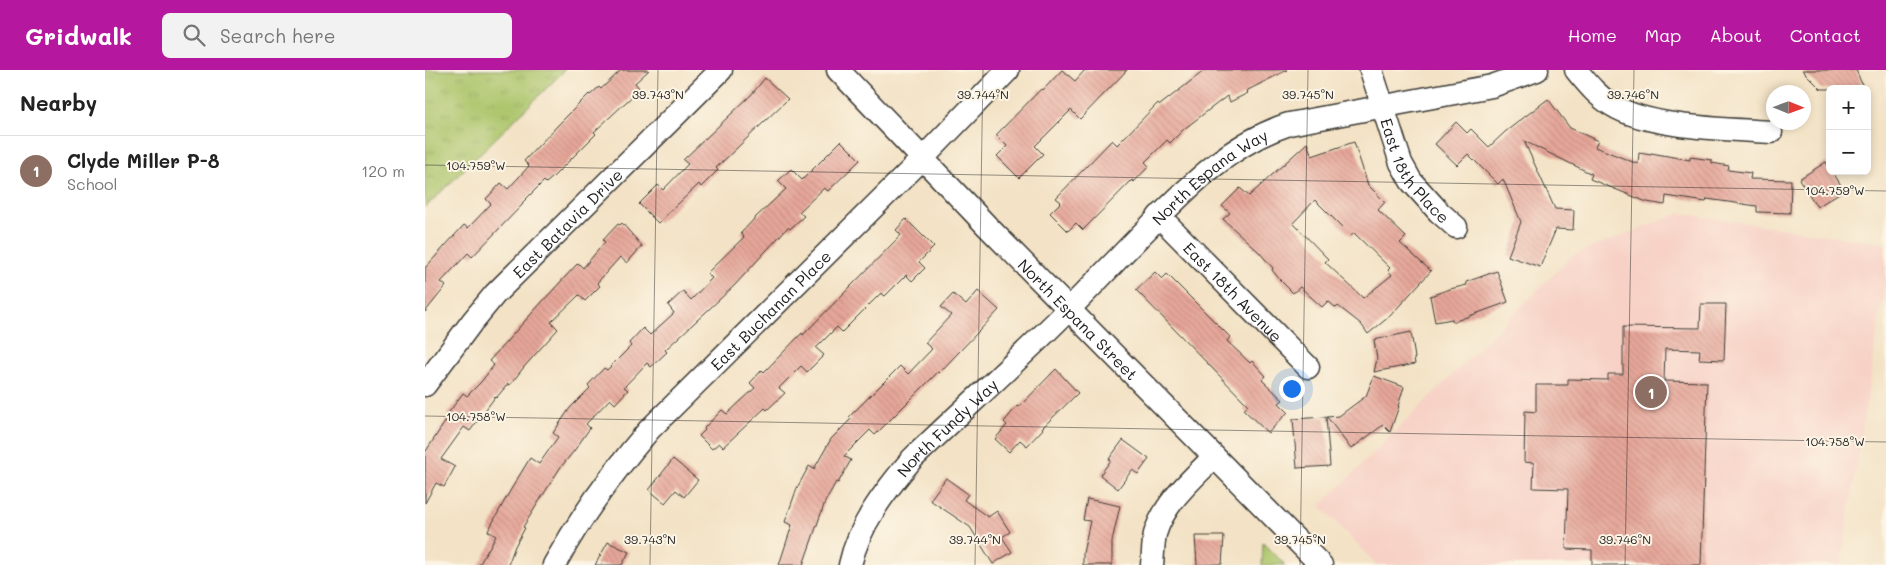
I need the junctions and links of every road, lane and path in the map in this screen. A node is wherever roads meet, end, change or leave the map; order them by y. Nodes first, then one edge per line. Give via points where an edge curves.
1 (721, 70) edge
2 (838, 70) edge
3 (1008, 70) edge
4 (1371, 70) edge
5 (1537, 70) edge
6 (1576, 70) edge
7 (1383, 108) junction
8 (1771, 132) dead end
9 (922, 159) junction
10 (1159, 216) junction
11 (1456, 227) dead end
12 (1069, 308) junction
13 (1308, 367) dead end
14 (425, 385) edge
15 (1214, 457) junction
16 (856, 564) edge
17 (554, 565) edge
18 (1152, 565) edge
19 (1321, 565) edge

1 - 14 street, East Batavia Drive via 495,294
2 - 9 street, North Espana Street
3 - 9 street, East Buchanan Place
4 - 7 street
5 - 7 street, North Espana Way via 1492,86
6 - 8 street via 1596,93 1621,110 1652,120
7 - 10 street, North Espana Way via 1330,115 1273,130 1243,145 1213,166
7 - 11 street, East 18th Place via 1401,163 1411,181
9 - 12 street, North Espana Street
9 - 17 street, East Buchanan Place via 649,430 595,497
10 - 12 street, North Espana Way
10 - 13 street, East 18th Avenue
12 - 15 street, North Espana Street
12 - 16 street, North Fundy Way via 913,458 890,485 867,521
15 - 18 street via 1168,506 1156,531
15 - 19 street, North Espana Street

